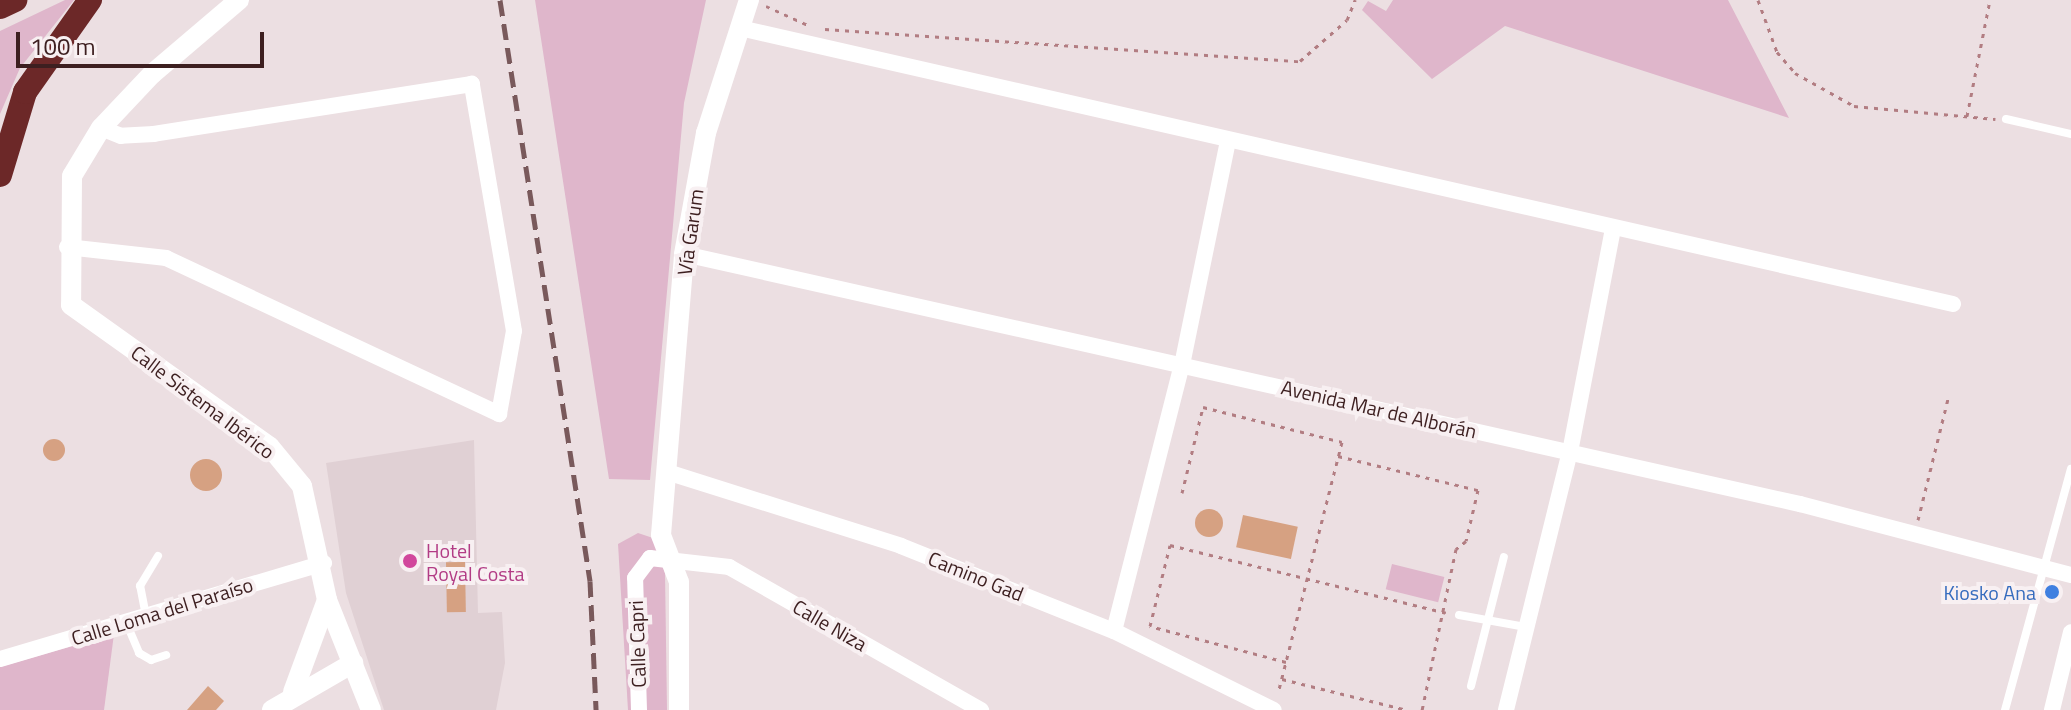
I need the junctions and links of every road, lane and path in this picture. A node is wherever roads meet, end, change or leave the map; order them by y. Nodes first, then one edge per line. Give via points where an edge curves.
1 (15, 0) edge
2 (90, 0) edge
3 (239, 0) edge
4 (751, 0) edge
5 (1355, 0) edge
6 (1760, 0) edge
7 (1990, 0) edge
8 (0, 7) edge
9 (740, 28) junction
10 (1967, 116) junction
11 (2006, 119) joint
12 (101, 128) junction
13 (2071, 134) edge
14 (1228, 141) junction
15 (0, 175) edge
16 (1613, 228) junction
17 (67, 247) junction
18 (684, 254) junction
19 (1953, 304) dead end
20 (1182, 365) junction
21 (1948, 399) dead end
22 (1570, 452) junction
23 (1338, 456) junction
24 (2071, 469) edge
25 (667, 472) junction
26 (1182, 493) dead end
27 (1917, 523) dead end
28 (158, 556) dead end
29 (1504, 557) dead end
30 (672, 562) junction
31 (324, 563) junction
32 (2042, 567) junction
33 (2071, 575) edge
34 (1307, 579) junction
35 (327, 600) junction
36 (1441, 612) junction
37 (1459, 615) joint
38 (146, 616) junction
39 (1488, 620) junction
40 (126, 622) junction
41 (1527, 628) junction
42 (1114, 631) junction
43 (2071, 632) edge
44 (166, 655) dead end
45 (0, 659) edge
46 (1286, 662) junction
47 (353, 663) junction
48 (1282, 679) junction
49 (1471, 686) dead end
50 (1279, 690) dead end
51 (293, 692) junction
52 (272, 710) edge
53 (371, 710) edge
54 (639, 710) edge
55 (679, 710) edge
56 (981, 710) edge
57 (1274, 710) edge
58 (1407, 710) edge
59 (1422, 710) edge
60 (1506, 710) edge
61 (2005, 710) edge
62 (2052, 710) edge

1 - 8 highway
2 - 15 highway via 25,92
3 - 12 street, Calle Sistema Ibérico
4 - 5 path via 814,28 1300,61 1347,20
4 - 9 street, Vía Garum
6 - 10 path via 1777,52 1795,73 1854,106
7 - 10 path
9 - 14 street
9 - 18 street, Vía Garum via 706,133
10 - 11 path
11 - 13 lane
12 - 17 street, Calle Sistema Ibérico via 72,176
12 - 17 street via 121,136 154,134 472,84 514,331 499,414 166,258
14 - 16 street
14 - 20 street
16 - 19 street
16 - 22 street
17 - 31 street, Calle Sistema Ibérico via 71,305 270,447 302,486
18 - 20 street, Avenida Mar de Alborán
18 - 25 street, Vía Garum
20 - 22 street, Avenida Mar de Alborán
20 - 42 street
21 - 27 path
22 - 32 street, Avenida Mar de Alborán
22 - 41 street
23 - 26 path via 1342,442 1203,407
23 - 34 path
23 - 36 path via 1478,490
24 - 32 lane
25 - 30 street, Calle Capri via 661,535
25 - 42 street, Camino Gad via 901,546
28 - 38 lane via 140,586
29 - 39 lane
30 - 54 street, Calle Capri via 650,558 635,578
30 - 55 street, Calle Capri via 679,582
30 - 56 street, Calle Niza via 729,567
31 - 35 street, Calle Sistema Ibérico
31 - 38 street, Calle Loma del Paraíso
32 - 33 street, Avenida Mar de Alborán
32 - 61 lane
34 - 36 path
34 - 46 path
34 - 46 path via 1170,545 1150,626
35 - 47 street, Calle Sistema Ibérico
35 - 51 street
36 - 37 path
36 - 59 path
37 - 39 lane
38 - 40 street, Calle Loma del Paraíso
39 - 41 lane
39 - 49 lane
40 - 44 lane via 139,653
40 - 45 street, Calle Loma del Paraíso
41 - 60 street
42 - 57 street, Camino Gad
43 - 62 street
46 - 48 path
47 - 51 street
47 - 53 street, Calle Sistema Ibérico
48 - 50 path
48 - 58 path
51 - 52 street

